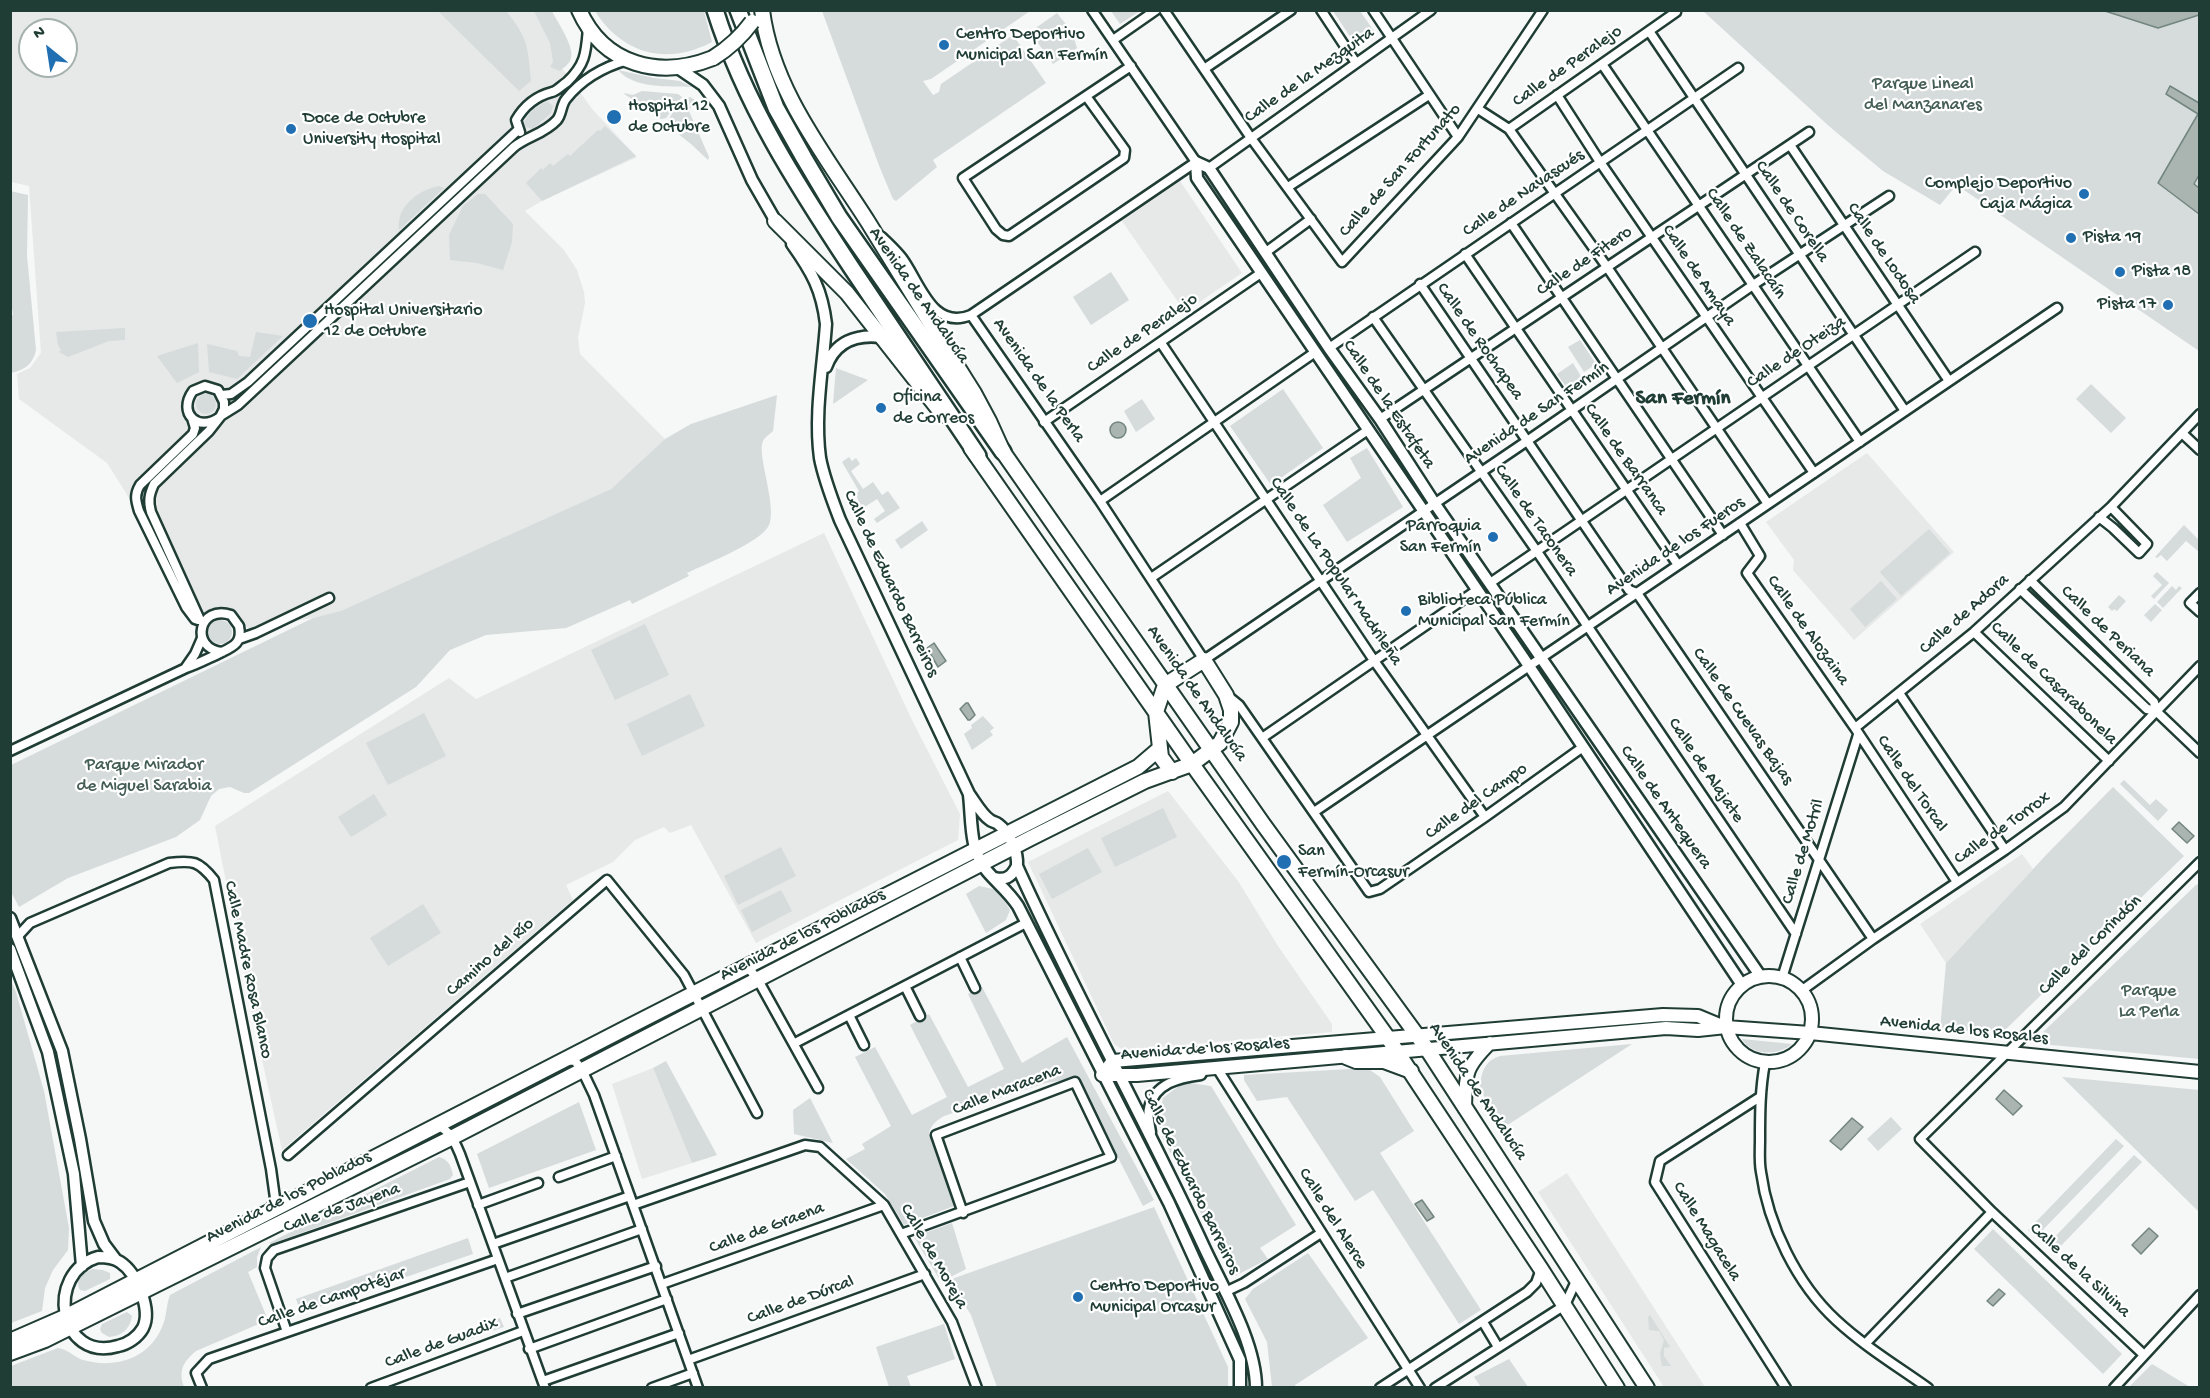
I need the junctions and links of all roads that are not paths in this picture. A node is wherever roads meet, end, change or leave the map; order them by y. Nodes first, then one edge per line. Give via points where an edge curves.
1 (579, 10) edge
2 (716, 10) edge
3 (738, 10) edge
4 (762, 10) edge
5 (1092, 10) edge
6 (1156, 10) edge
7 (1164, 10) edge
8 (1291, 10) edge
9 (1321, 10) edge
10 (1373, 10) edge
11 (1431, 10) edge
12 (1543, 10) edge
13 (1676, 12) dead end
14 (755, 16) edge
15 (588, 27) junction
16 (1649, 31) junction
17 (1392, 39) junction
18 (1113, 40) junction
19 (628, 60) junction
20 (1356, 63) junction
21 (1602, 64) junction
22 (1131, 66) junction
23 (678, 68) junction
24 (1738, 68) dead end
25 (1204, 69) junction
26 (552, 92) junction
27 (1429, 95) junction
28 (1557, 95) junction
29 (1086, 96) junction
30 (1694, 98) junction
31 (563, 105) junction
32 (1478, 109) junction
33 (1509, 129) junction
34 (1646, 129) junction
35 (518, 130) junction
36 (1809, 132) dead end
37 (1458, 137) junction
38 (529, 138) junction
39 (1251, 138) junction
40 (1790, 145) junction
41 (1196, 162) junction
42 (1600, 162) junction
43 (1209, 168) junction
44 (1746, 175) junction
45 (1197, 177) junction
46 (1288, 187) junction
47 (1555, 193) junction
48 (1890, 196) dead end
49 (1699, 206) junction
50 (1311, 219) junction
51 (775, 221) junction
52 (867, 222) junction
53 (1511, 223) junction
54 (1844, 225) junction
55 (1652, 237) junction
56 (1266, 252) junction
57 (1975, 252) dead end
58 (1465, 254) junction
59 (1800, 254) junction
60 (1607, 267) junction
61 (1261, 273) junction
62 (1420, 284) junction
63 (1753, 285) junction
64 (1562, 298) junction
65 (1898, 305) junction
66 (2057, 309) dead end
67 (970, 315) junction
68 (1373, 317) junction
69 (1706, 317) junction
70 (1515, 329) junction
71 (1853, 334) junction
72 (881, 337) junction
73 (1161, 343) junction
74 (1329, 348) junction
75 (1662, 348) junction
76 (1314, 353) junction
77 (1471, 359) junction
78 (1808, 365) junction
79 (822, 378) junction
80 (1617, 379) junction
81 (1949, 381) junction
82 (1424, 390) junction
83 (222, 395) junction
84 (1762, 396) junction
85 (1571, 411) junction
86 (1905, 411) junction
87 (2199, 414) edge
88 (221, 416) junction
89 (192, 418) junction
90 (1380, 419) junction
91 (1044, 422) junction
92 (1214, 423) junction
93 (1716, 427) junction
94 (1368, 430) junction
95 (2182, 434) junction
96 (1527, 441) junction
97 (1860, 442) junction
98 (2199, 450) edge
99 (1003, 452) junction
100 (978, 456) junction
101 (1671, 458) junction
102 (1481, 472) junction
103 (1814, 473) junction
104 (1624, 489) junction
105 (1265, 499) junction
106 (1100, 501) junction
107 (1434, 502) junction
108 (1768, 504) junction
109 (2111, 507) junction
110 (1423, 511) junction
111 (2099, 517) junction
112 (1580, 519) junction
113 (1740, 523) junction
114 (1723, 535) junction
115 (1536, 550) junction
116 (1678, 565) junction
117 (1151, 578) junction
118 (1321, 580) junction
119 (2030, 580) junction
120 (1490, 583) junction
121 (2020, 589) junction
122 (1476, 590) junction
123 (2199, 592) edge
124 (1637, 593) junction
125 (329, 598) dead end
126 (2199, 612) edge
127 (202, 621) junction
128 (1588, 626) junction
129 (1974, 632) junction
130 (202, 638) junction
131 (239, 639) junction
132 (222, 652) junction
133 (1541, 658) junction
134 (1204, 660) junction
135 (1375, 662) junction
136 (1530, 666) junction
137 (2199, 666) edge
138 (186, 668) junction
139 (1165, 685) junction
140 (1899, 693) junction
141 (1226, 694) junction
142 (2156, 711) junction
143 (1156, 712) junction
144 (1856, 731) junction
145 (1428, 735) junction
146 (1262, 738) junction
147 (1583, 747) junction
148 (1159, 749) junction
149 (10, 751) edge
150 (1212, 751) junction
151 (2199, 753) edge
152 (2109, 761) junction
153 (1192, 764) junction
154 (1172, 772) junction
155 (969, 794) junction
156 (1314, 812) junction
157 (1485, 817) junction
158 (990, 820) junction
159 (973, 829) junction
160 (1006, 834) junction
161 (1014, 847) junction
162 (975, 850) junction
163 (2005, 850) junction
164 (1819, 859) junction
165 (2199, 862) edge
166 (982, 863) junction
167 (1017, 866) junction
168 (995, 878) junction
169 (1361, 882) joint
170 (1958, 882) junction
171 (10, 918) edge
172 (1026, 923) junction
173 (1796, 933) junction
174 (18, 936) junction
175 (1873, 939) junction
176 (10, 949) edge
177 (960, 957) junction
178 (747, 966) junction
179 (1761, 977) junction
180 (1782, 978) junction
181 (758, 980) junction
182 (1742, 985) junction
183 (905, 986) junction
184 (975, 988) dead end
185 (1801, 991) junction
186 (695, 992) junction
187 (703, 1008) junction
188 (849, 1015) junction
189 (920, 1016) dead end
190 (1726, 1027) junction
191 (1810, 1033) junction
192 (1417, 1036) junction
193 (1388, 1038) junction
194 (795, 1042) junction
195 (1490, 1043) junction
196 (864, 1045) dead end
197 (1426, 1049) junction
198 (1398, 1052) junction
199 (2005, 1053) junction
200 (1346, 1057) junction
201 (563, 1060) junction
202 (1113, 1061) junction
203 (1765, 1063) junction
204 (1210, 1069) junction
205 (582, 1070) junction
206 (1411, 1071) junction
207 (2199, 1072) edge
208 (1102, 1075) junction
209 (1121, 1076) junction
210 (818, 1088) dead end
211 (1760, 1097) junction
212 (1465, 1109) junction
213 (464, 1111) junction
214 (757, 1113) dead end
215 (437, 1125) junction
216 (1151, 1136) junction
217 (453, 1137) junction
218 (288, 1155) dead end
219 (615, 1156) junction
220 (559, 1177) dead end
221 (470, 1182) junction
222 (538, 1184) dead end
223 (630, 1196) junction
224 (478, 1205) junction
225 (633, 1205) junction
226 (884, 1205) junction
227 (270, 1212) junction
228 (1992, 1212) junction
229 (963, 1213) junction
230 (642, 1229) junction
231 (1321, 1233) junction
232 (902, 1234) junction
233 (493, 1244) junction
234 (498, 1258) junction
235 (116, 1260) junction
236 (82, 1266) junction
237 (656, 1266) junction
238 (1541, 1269) junction
239 (926, 1274) junction
240 (505, 1278) junction
241 (1578, 1278) junction
242 (662, 1284) junction
243 (139, 1286) junction
244 (1225, 1292) junction
245 (2199, 1295) edge
246 (667, 1299) junction
247 (1565, 1305) junction
248 (517, 1314) junction
249 (1483, 1322) junction
250 (67, 1323) junction
251 (287, 1332) junction
252 (523, 1332) junction
253 (678, 1334) junction
254 (13, 1339) edge
255 (1865, 1344) junction
256 (1498, 1347) junction
257 (530, 1349) junction
258 (10, 1353) edge
259 (2143, 1354) junction
260 (688, 1360) junction
261 (1408, 1369) junction
262 (693, 1373) junction
263 (544, 1384) edge
264 (202, 1388) edge
265 (371, 1388) edge
266 (652, 1388) edge
267 (698, 1388) edge
268 (977, 1388) edge
269 (1240, 1388) edge
270 (1256, 1388) edge
271 (1380, 1388) edge
272 (1420, 1388) edge
273 (1435, 1388) edge
274 (1617, 1388) edge
275 (1647, 1388) edge
276 (1785, 1388) edge
277 (1928, 1388) edge
278 (2114, 1388) edge

1 - 15 main road
2 - 100 highway, Avenida de Andalucía via 739,76 791,175
3 - 99 highway, Avenida de Andalucía via 776,108 839,217
4 - 52 main road via 767,38 790,97
5 - 18 street
6 - 18 street
7 - 25 street
8 - 25 street
9 - 20 street
10 - 17 street
11 - 17 street, Calle de la Mezquita
12 - 32 street, Calle de San Fortunato
13 - 16 street, Calle de Peralejo
14 - 23 main road, bridge via 728,48 696,65
15 - 19 main road via 600,41
15 - 26 street via 581,66
16 - 21 street, Calle de Peralejo
16 - 30 street, Calle de Corella
17 - 20 street, Calle de la Mezquita
17 - 27 street
18 - 22 street
19 - 23 main road via 644,66
19 - 31 street via 596,72
20 - 39 street, Calle de la Mezquita
21 - 28 street, Calle de Peralejo
21 - 34 street, Calle de Zalacaín
22 - 29 street
22 - 41 street
23 - 51 street via 703,85 719,106
24 - 30 street, Calle de Navascués
25 - 39 street
26 - 31 street
26 - 35 street via 542,94 520,113 516,120
27 - 37 street
27 - 46 street
28 - 33 street, Calle de Peralejo
28 - 42 street, Calle de Amaya
29 - 29 street via 1125,150 1124,158 1009,236 1003,235 963,178
30 - 34 street, Calle de Navascués
30 - 44 street, Calle de Corella
31 - 38 street via 556,120 539,135
32 - 33 street
32 - 37 street, Calle de San Fortunato
33 - 47 street
34 - 42 street, Calle de Navascués
34 - 49 street, Calle de Zalacaín
35 - 38 street
35 - 83 street via 248,382 231,394
36 - 40 street, Calle de Fitero
37 - 50 street, Calle de San Fortunato via 1341,262
38 - 88 street via 509,152 238,405
39 - 43 street, Calle de la Mezquita
39 - 46 street
40 - 44 street, Calle de Fitero
40 - 54 street, Calle de Lodosa
41 - 43 street
41 - 45 street, Calle de la Estafeta
41 - 67 street, Avenida de la Perla
42 - 47 street, Calle de Navascués
42 - 55 street, Calle de Amaya
43 - 45 street
43 - 56 street, Calle de la Estafeta
44 - 49 street, Calle de Fitero
44 - 59 street, Calle de Corella
45 - 61 street, Calle de la Estafeta
46 - 50 street
47 - 53 street, Calle de Navascués
47 - 60 street
48 - 54 street, Avenida de San Fermín
49 - 55 street, Calle de Fitero
49 - 63 street, Calle de Zalacaín
50 - 56 street
51 - 72 main road via 847,293
51 - 79 street, Calle de Eduardo Barreiros via 820,291 826,324
52 - 67 street via 902,257 940,314 961,319
52 - 99 main road via 974,393
53 - 58 street, Calle de Navascués
53 - 64 street
54 - 59 street, Avenida de San Fermín
54 - 65 street, Calle de Lodosa
55 - 60 street, Calle de Fitero
55 - 69 street, Calle de Amaya
56 - 74 street, Calle de la Estafeta
57 - 65 street, Calle de Oteiza
58 - 62 street, Calle de Navascués
58 - 70 street, Calle de Barranca
59 - 63 street, Avenida de San Fermín
59 - 71 street, Calle de Corella
60 - 64 street, Calle de Fitero
60 - 75 street
61 - 73 street, Calle de Peralejo
61 - 76 street, Calle de la Estafeta
62 - 68 street, Calle de Navascués
62 - 77 street, Calle de Rochapea
63 - 69 street, Avenida de San Fermín
63 - 78 street, Calle de Zalacaín
64 - 70 street, Calle de Fitero
64 - 80 street
65 - 71 street, Calle de Oteiza
65 - 81 street, Calle de Lodosa
66 - 81 street, Avenida de los Fueros
67 - 91 street, Avenida de la Perla
68 - 74 street, Calle de Navascués
68 - 82 street, Calle de Taconera
69 - 75 street, Avenida de San Fermín
69 - 84 street, Calle de Amaya
70 - 77 street, Calle de Fitero
70 - 85 street, Calle de Barranca
71 - 78 street, Calle de Oteiza
71 - 86 street, Calle de Corella
72 - 79 street via 847,340 828,359
72 - 100 main road
73 - 91 street, Calle de Peralejo
73 - 92 street, Calle de La Popular Madrileña
74 - 90 street, Calle de la Estafeta
75 - 80 street, Avenida de San Fermín
75 - 93 street
76 - 92 street
76 - 94 street, Calle de la Estafeta
77 - 82 street, Calle de Fitero
77 - 96 street, Calle de Rochapea
78 - 84 street, Calle de Oteiza
78 - 97 street, Calle de Zalacaín
79 - 155 street, Calle de Eduardo Barreiros via 819,441 828,489
80 - 85 street, Avenida de San Fermín
80 - 101 street
81 - 86 street, Avenida de los Fueros
82 - 90 street, Calle de Fitero
82 - 102 street, Calle de Taconera
83 - 88 street
83 - 89 street via 212,387 193,391 187,402
84 - 93 street, Calle de Oteiza
84 - 103 street, Calle de Amaya
85 - 96 street, Avenida de San Fermín
85 - 104 street, Calle de Barranca
86 - 97 street, Avenida de los Fueros
87 - 95 street, Calle de Adora
88 - 89 street via 206,424
88 - 127 street via 154,484 149,494 151,512
89 - 127 street via 193,434 140,485 135,500 186,607 195,619
90 - 107 street, Calle de la Estafeta
91 - 106 street, Avenida de la Perla
92 - 105 street, Calle de La Popular Madrileña
92 - 106 street
93 - 101 street, Calle de Oteiza
93 - 108 street
94 - 105 street
94 - 110 street, Calle de la Estafeta
95 - 98 street
95 - 109 street, Calle de Adora
96 - 102 street, Avenida de San Fermín
96 - 112 street, Calle de Rochapea
97 - 103 street, Avenida de los Fueros
99 - 139 main road, Avenida de Andalucía
100 - 143 main road, Avenida de Andalucía
101 - 104 street, Calle de Oteiza
101 - 114 street
102 - 107 street, Avenida de San Fermín
102 - 115 street, Calle de Taconera
103 - 108 street, Avenida de los Fueros
104 - 112 street, Calle de Oteiza
104 - 116 street, Calle de Barranca
105 - 117 street
105 - 118 street, Calle de La Popular Madrileña
106 - 117 street, Avenida de la Perla
107 - 110 street, Avenida de San Fermín
107 - 120 street, Calle de la Estafeta
108 - 113 street, Avenida de los Fueros
109 - 111 street, Calle de Adora
109 - 111 street via 2147,544 2139,553
110 - 118 street, Avenida de San Fermín
110 - 122 street, Calle de la Estafeta
111 - 119 street, Calle de Adora
112 - 115 street, Calle de Oteiza
112 - 124 street, Calle de Rochapea via 1629,590
113 - 114 street, Avenida de los Fueros
113 - 144 street, Calle de Alozaina via 1760,556 1747,573
114 - 116 street, Avenida de los Fueros
115 - 120 street, Calle de Oteiza
115 - 128 street, Calle de Taconera
116 - 124 street, Avenida de los Fueros
117 - 134 street, Avenida de la Perla
118 - 134 street, Avenida de San Fermín
118 - 135 street, Calle de La Popular Madrileña
119 - 121 street, Calle de Adora
119 - 142 street, Calle de Periana via 2154,702
120 - 133 street, Calle de la Estafeta
121 - 129 street, Calle de Adora
121 - 142 street, Calle de Periana via 2147,710
122 - 135 street
122 - 136 street, Calle de la Estafeta
123 - 126 street via 2190,603
124 - 128 street, Avenida de los Fueros
124 - 164 street, Calle de Cuevas Bajas
125 - 131 street
127 - 130 street
127 - 131 street via 217,613 231,615 239,626
128 - 133 street, Avenida de los Fueros
128 - 173 street, Calle de Alajate
129 - 140 street, Calle de Adora
129 - 152 street, Calle de Casarabonela
130 - 132 street via 209,649
130 - 138 street
131 - 132 street
132 - 138 street
133 - 136 street, Avenida de los Fueros
133 - 179 street, Calle de Antequera
134 - 139 main road
134 - 141 main road, Avenida de la Perla
135 - 145 street, Calle de La Popular Madrileña
135 - 146 street
136 - 145 street, Avenida de los Fueros
136 - 147 street, Calle de Antequera
137 - 142 street, Calle de Torrox
138 - 149 street
139 - 143 main road
139 - 150 main road, Avenida de Andalucía
140 - 144 street, Calle de Adora
140 - 163 street
141 - 146 street, Avenida de la Perla via 1239,705
141 - 150 main road, Avenida de la Perla via 1231,722
142 - 151 street, Calle de Periana
142 - 152 street, Calle de Torrox
143 - 148 main road
143 - 153 main road, Avenida de Andalucía
144 - 164 street, Calle de Motril
144 - 170 street, Calle del Torcal
145 - 156 street, Avenida de los Fueros
145 - 157 street, Calle de La Popular Madrileña
146 - 156 street, Avenida de la Perla
147 - 157 street, Calle del Campo
147 - 182 street, Calle de Antequera
148 - 154 main road
148 - 160 main road, Avenida de los Poblados via 1138,767
150 - 153 main road, Avenida de los Poblados
150 - 192 main road, Avenida de Andalucía
152 - 163 street, Calle de Torrox via 2064,807
153 - 154 main road, Avenida de los Poblados
153 - 193 main road, Avenida de Andalucía
154 - 161 main road, Avenida de los Poblados via 1145,781
155 - 158 street, Calle de Eduardo Barreiros
155 - 159 street, Calle de Eduardo Barreiros
156 - 169 street, Avenida de la Perla
157 - 169 street, Calle del Campo via 1380,889 1369,892
158 - 159 street via 979,822
158 - 160 street, Calle de Eduardo Barreiros
159 - 162 street, Calle de Eduardo Barreiros
160 - 161 street, Calle de Eduardo Barreiros
160 - 162 main road, Avenida de los Poblados
161 - 166 main road, Avenida de los Poblados
161 - 167 street, Calle de Eduardo Barreiros
162 - 166 street, Calle de Eduardo Barreiros
162 - 178 main road, Avenida de los Poblados
163 - 170 street, Calle de Torrox
164 - 173 street, Calle de Motril
164 - 175 street, Calle de Cuevas Bajas
165 - 199 street, Calle del Corindón
166 - 168 street, Calle de Eduardo Barreiros
166 - 181 main road, Avenida de los Poblados
167 - 168 street via 1008,877
167 - 202 street, Calle de Eduardo Barreiros
168 - 172 street, Calle de Eduardo Barreiros via 1009,891
170 - 175 street, Calle de Torrox
171 - 174 street
172 - 177 street
172 - 208 street, Calle de Eduardo Barreiros
173 - 180 street, Calle de Motril
174 - 227 street, Calle Madre Rosa Blanco via 30,923 169,863 187,860 203,866 214,880 271,1170 275,1198
174 - 235 street via 62,1051 93,1221
175 - 185 street, Calle de Torrox
176 - 236 street via 48,1053 74,1174
177 - 183 street
177 - 184 street
178 - 181 street
178 - 186 main road, Avenida de los Poblados
179 - 180 main road
179 - 182 main road
180 - 185 main road
181 - 187 main road, Avenida de los Poblados
181 - 194 street
182 - 190 main road via 1728,1004
183 - 188 street
183 - 189 street
185 - 191 main road via 1809,1003
186 - 187 street
186 - 201 main road, Avenida de los Poblados
186 - 218 street, Camino del Río via 607,880
187 - 205 main road, Avenida de los Poblados
187 - 214 street
188 - 194 street
188 - 196 street
190 - 191 main road, Avenida de los Rosales
190 - 192 main road, Avenida de los Rosales via 1698,1017 1663,1015
190 - 195 main road, Avenida de los Rosales via 1666,1028
190 - 203 main road via 1739,1052
191 - 199 main road, Avenida de los Rosales
191 - 203 main road via 1792,1056
192 - 193 main road, Avenida de los Rosales
192 - 197 main road, Avenida de Andalucía
193 - 198 main road, Avenida de Andalucía
193 - 202 main road, Avenida de los Rosales
194 - 210 street
195 - 197 main road, Avenida de los Rosales
195 - 212 main road via 1476,1057 1466,1076
197 - 198 main road, Avenida de los Rosales
197 - 212 main road, Avenida de Andalucía
198 - 200 main road, Avenida de los Rosales
198 - 206 main road, Avenida de Andalucía
199 - 207 main road, Avenida de los Rosales
199 - 228 street, Calle de la Silvina via 1920,1139
200 - 204 main road, Avenida de los Rosales
200 - 206 main road via 1384,1061
201 - 205 street via 575,1061
201 - 213 main road, Avenida de los Poblados
202 - 208 main road, Avenida de los Rosales
202 - 209 street, Calle de Eduardo Barreiros
203 - 211 street
204 - 209 main road, Avenida de los Rosales
204 - 216 street via 1201,1076 1179,1078 1155,1093 1148,1110
204 - 231 street, Calle del Alerce
205 - 217 main road, Avenida de los Poblados
205 - 219 street
206 - 238 main road, Avenida de Andalucía
208 - 209 main road, Avenida de los Rosales
208 - 269 street, Calle de Eduardo Barreiros via 1169,1203 1240,1360
209 - 216 street, Calle de Eduardo Barreiros
211 - 255 street via 1761,1172 1773,1220 1795,1268 1820,1304
211 - 276 street, Calle Magacela via 1660,1161 1655,1182
212 - 241 main road, Avenida de Andalucía
213 - 215 main road, Avenida de los Poblados
213 - 217 street
215 - 217 street
215 - 227 main road, Avenida de los Poblados
216 - 244 street, Calle de Eduardo Barreiros
217 - 221 street
217 - 243 main road, Avenida de los Poblados
219 - 220 street
219 - 223 street
221 - 224 street
221 - 251 street, Calle de Jayena via 274,1250 265,1268
222 - 224 street
223 - 225 street
223 - 233 street
224 - 233 street
225 - 226 street, Calle de Moreja via 805,1145 820,1147
225 - 230 street
226 - 232 street, Calle de Moreja
226 - 242 street, Calle de Graena
227 - 243 main road, Avenida de los Poblados
228 - 255 street
228 - 259 street, Calle de la Silvina
229 - 229 street, Calle Maracena via 1111,1157 1076,1082 936,1135
229 - 232 street, Calle Maracena
230 - 237 street
230 - 240 street
231 - 244 street
231 - 261 street, Calle del Alerce
232 - 239 street, Calle de Moreja
233 - 234 street
234 - 240 street
234 - 251 street, Calle de Campotéjar
235 - 236 street via 98,1257
235 - 243 street
236 - 250 street via 67,1288
237 - 242 street
237 - 248 street
238 - 247 main road, Avenida de Andalucía
238 - 249 street via 1533,1287
239 - 260 street, Calle de Dúrcal
239 - 268 street, Calle de Moreja via 952,1322
240 - 248 street
241 - 247 street
241 - 275 main road, Avenida de Andalucía
242 - 246 street
243 - 250 main road, Avenida de los Poblados
243 - 250 street via 144,1326 121,1346 98,1348 77,1337
244 - 270 street, Calle de Eduardo Barreiros via 1252,1354
245 - 259 street
246 - 253 street
246 - 257 street
247 - 256 street
247 - 274 main road, Avenida de Andalucía
248 - 252 street
249 - 256 street
249 - 261 street
250 - 254 main road, Avenida de los Poblados
250 - 258 main road, Avenida de los Poblados via 45,1340
251 - 264 street, Calle de Campotéjar via 209,1359 196,1373
252 - 257 street
252 - 265 street, Calle de Guadix
253 - 260 street
253 - 263 street
255 - 277 street
256 - 273 street
257 - 263 street
259 - 278 street
260 - 262 street
261 - 271 street
261 - 272 street, Calle del Alerce
262 - 266 street
262 - 267 street

